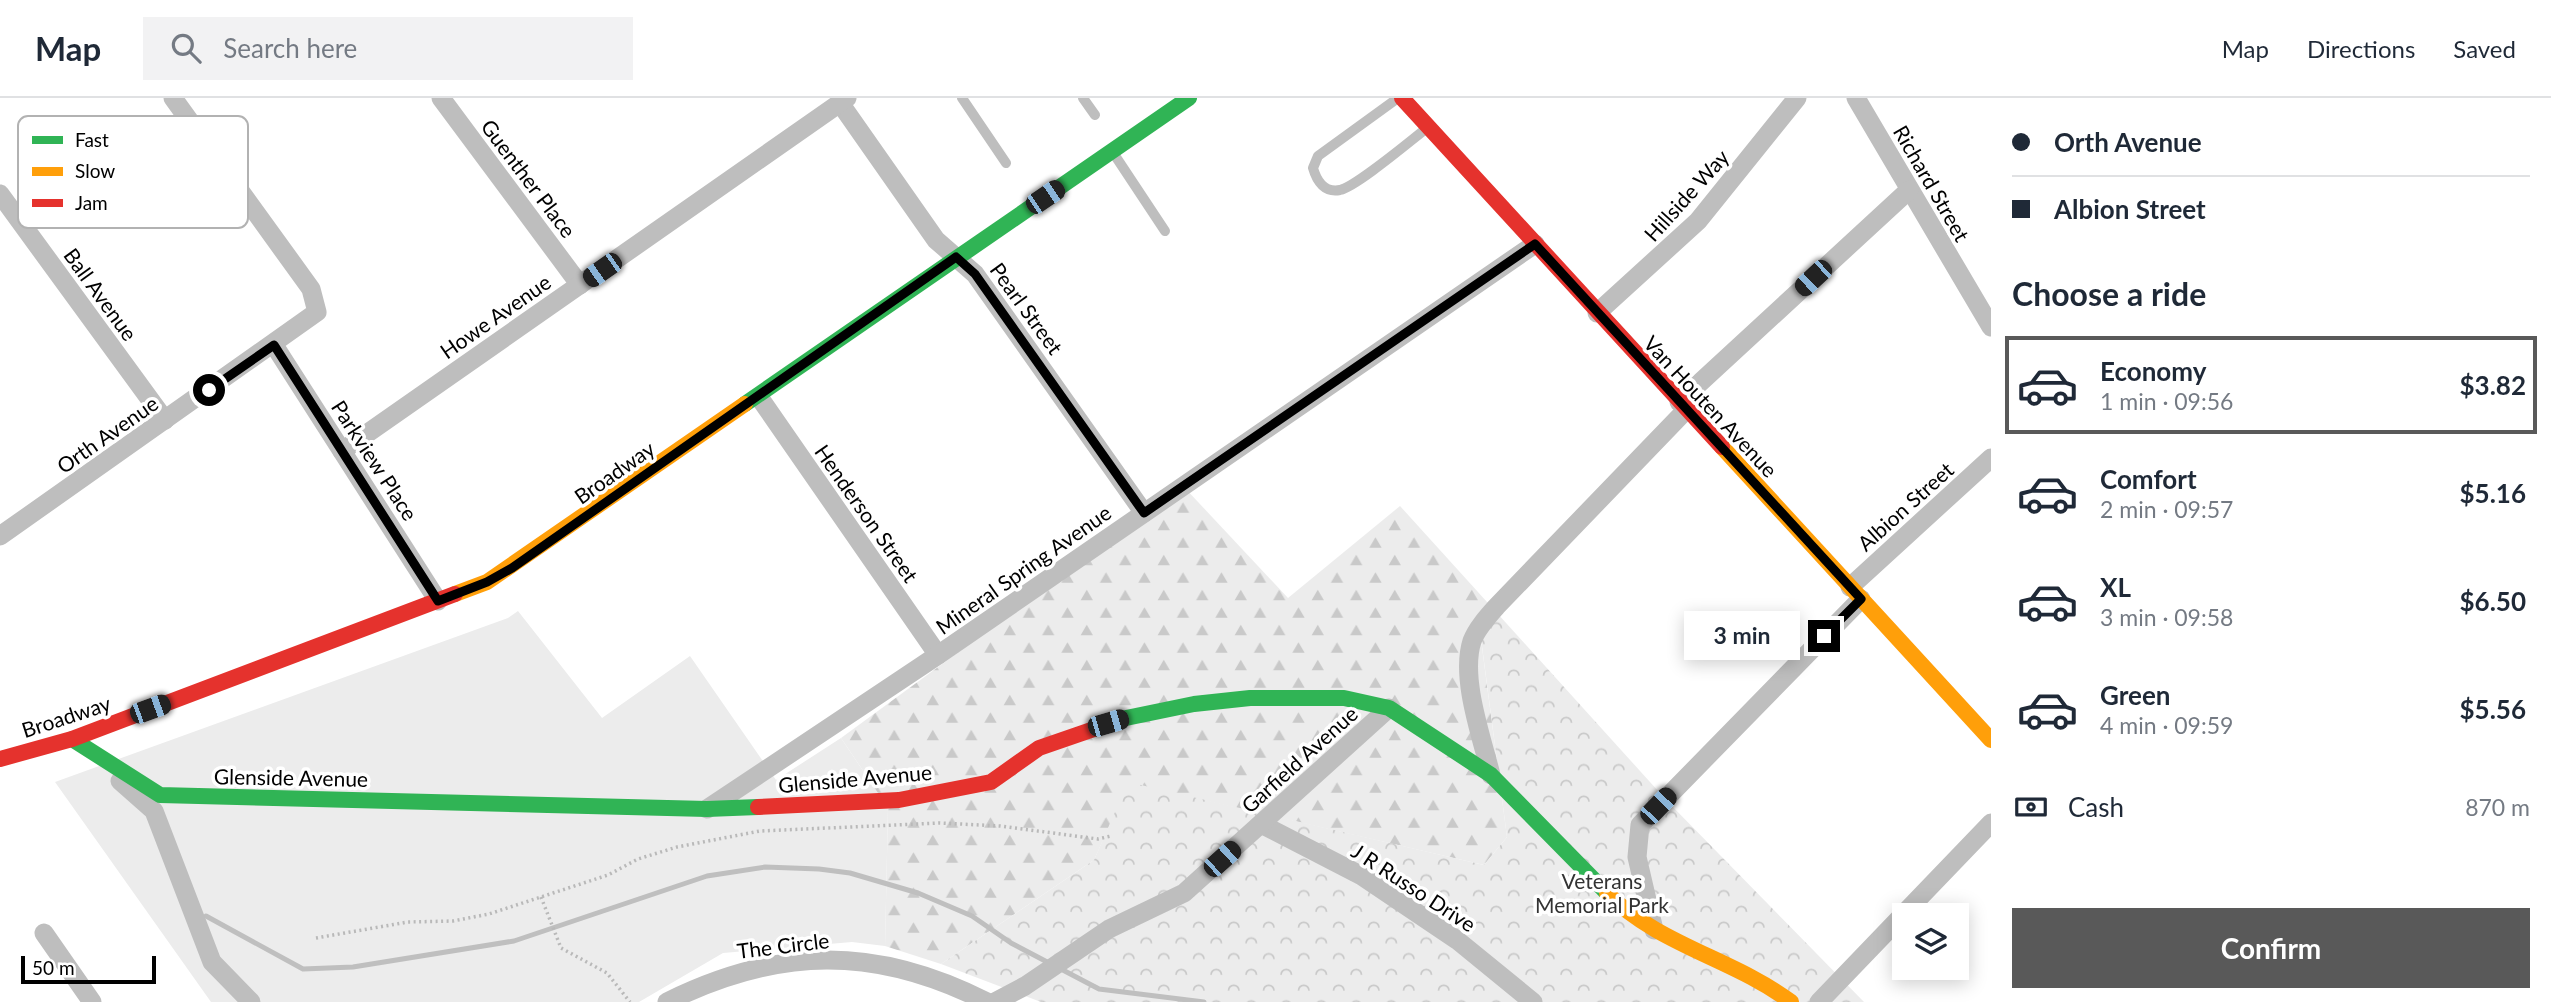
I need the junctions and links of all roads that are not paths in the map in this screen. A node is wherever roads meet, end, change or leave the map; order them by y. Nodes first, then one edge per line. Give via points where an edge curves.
1 (173, 98) edge
2 (441, 98) edge
3 (962, 98) edge
4 (1083, 98) edge
5 (1189, 98) edge
6 (1400, 98) edge
7 (1797, 98) edge
8 (1856, 98) edge
9 (844, 100) edge
10 (1095, 115) dead end
11 (186, 116) edge
12 (1429, 127) junction
13 (1112, 151) junction
14 (1006, 163) dead end
15 (1909, 190) junction
16 (0, 194) edge
17 (248, 203) edge
18 (18, 219) edge
19 (25, 228) edge
20 (1165, 231) dead end
21 (1535, 244) junction
22 (956, 257) junction
23 (580, 285) junction
24 (1597, 313) junction
25 (1991, 327) edge
26 (274, 345) junction
27 (759, 397) junction
28 (1683, 406) junction
29 (165, 420) junction
30 (342, 451) junction
31 (1991, 458) edge
32 (1144, 513) junction
33 (0, 536) edge
34 (1855, 593) junction
35 (438, 601) junction
36 (938, 655) junction
37 (1388, 708) junction
38 (72, 739) junction
39 (1991, 740) edge
40 (0, 759) edge
41 (1491, 775) junction
42 (707, 809) junction
43 (1991, 823) edge
44 (1261, 824) junction
45 (1654, 930) junction
46 (44, 933) dead end
47 (92, 1002) edge
48 (251, 1002) edge
49 (667, 1002) edge
50 (987, 1002) edge
51 (995, 1002) edge
52 (1534, 1002) edge
53 (1791, 1002) edge
54 (1819, 1002) edge

1 - 11 street, Orth Avenue
2 - 23 street, Guenther Place
3 - 14 lane
4 - 10 lane
5 - 13 main road, Broadway via 1163,110
6 - 12 main road, Van Houten Avenue
6 - 12 lane via 1318,156 1313,169 1325,188 1343,189
7 - 24 street, Hillside Way via 1698,221
8 - 15 street, Richard Street
9 - 22 street, Pearl Street via 936,240
9 - 23 street, Howe Avenue
12 - 21 main road, Van Houten Avenue
13 - 20 lane
13 - 22 main road, Broadway
15 - 25 street, Richard Street
15 - 28 street
16 - 18 street, Ball Avenue
17 - 26 street, Orth Avenue via 315,297 313,317
19 - 29 street, Ball Avenue
21 - 24 main road, Van Houten Avenue
21 - 32 street, Mineral Spring Avenue
22 - 27 main road, Broadway
22 - 32 street, Pearl Street via 975,274
23 - 30 street, Howe Avenue
24 - 28 main road, Van Houten Avenue
26 - 29 street, Orth Avenue
26 - 30 street, Parkview Place
27 - 35 main road, Broadway via 512,568
27 - 36 street, Henderson Street
28 - 34 main road, Van Houten Avenue
28 - 41 street via 1497,606 1473,640 1470,684
29 - 33 street, Orth Avenue
30 - 35 street, Parkview Place
31 - 34 street, Albion Street
32 - 36 street, Mineral Spring Avenue
34 - 39 main road, Van Houten Avenue
34 - 45 street, Albion Street via 1640,825 1637,857
35 - 38 main road, Broadway
36 - 42 street, Mineral Spring Avenue
37 - 41 main road, Glenside Avenue
37 - 42 main road, Glenside Avenue via 1343,698 1294,696 1194,704 1126,718 1040,748 991,782 899,800
37 - 44 street, Garfield Avenue
38 - 40 main road, Broadway
38 - 42 main road, Glenside Avenue via 160,795
38 - 48 street via 155,811 212,962
41 - 45 main road, Glenside Avenue via 1615,901
43 - 54 street
44 - 51 street, Garfield Avenue via 1184,893 1109,929
44 - 52 street, J R Russo Drive via 1362,876 1457,940
45 - 53 main road, Glenside Avenue via 1766,983
46 - 47 street
49 - 50 street, The Circle via 725,975 801,961 838,960 870,962 929,976

